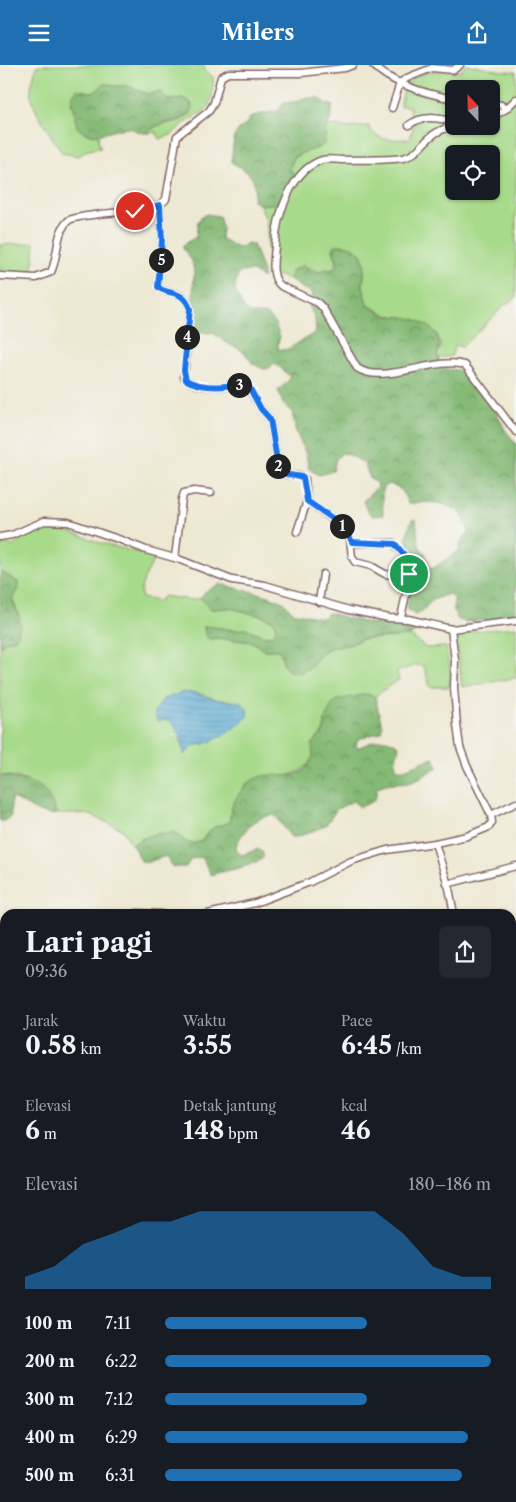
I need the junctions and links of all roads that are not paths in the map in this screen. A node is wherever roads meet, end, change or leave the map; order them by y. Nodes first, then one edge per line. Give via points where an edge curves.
1 (354, 65) edge
2 (373, 65) edge
3 (460, 65) edge
4 (400, 83) junction
5 (445, 96) edge
6 (516, 99) edge
7 (500, 105) edge
8 (392, 108) dead end
9 (506, 109) junction
10 (500, 113) edge
11 (445, 120) edge
12 (409, 125) dead end
13 (445, 128) edge
14 (160, 205) junction
15 (0, 276) edge
16 (516, 432) edge
17 (211, 493) dead end
18 (307, 501) junction
19 (297, 533) dead end
20 (0, 537) edge
21 (350, 539) junction
22 (175, 558) junction
23 (406, 565) junction
24 (323, 574) dead end
25 (319, 602) junction
26 (401, 617) junction
27 (516, 621) edge
28 (451, 629) junction
29 (516, 803) edge
30 (491, 815) junction
31 (435, 843) junction
32 (516, 866) edge
33 (447, 884) junction
34 (229, 909) edge
35 (453, 909) edge

1 - 14 street via 301,73 223,74 209,111 177,136 166,199
2 - 4 street
3 - 4 street via 453,70 432,68
4 - 5 street
4 - 8 street
6 - 9 street
7 - 9 street
9 - 10 street
11 - 12 street via 419,119
13 - 16 street via 434,133 412,155 403,158 323,160 301,173 284,203 275,240 274,272 281,287 323,308 356,368 364,373 398,372 444,363 465,365
14 - 15 street via 74,217 62,228 51,272 36,278
14 - 18 street via 162,240 158,287 178,293 190,309 184,377 212,387 248,385 270,419 278,466 287,476 303,477
17 - 22 street via 184,493
18 - 19 street
18 - 21 street via 345,527
20 - 22 street via 44,521 68,522
21 - 23 street via 354,543 395,544 404,555
21 - 23 street via 355,562 390,576 402,575
22 - 25 street via 232,580 265,585
23 - 26 street via 408,581
24 - 25 street
25 - 26 street via 389,618
26 - 28 street
27 - 28 street
28 - 30 street via 460,747
29 - 30 street
30 - 31 street via 489,827
31 - 33 street
31 - 34 street via 387,850 351,861 310,882
32 - 33 street
33 - 35 street

